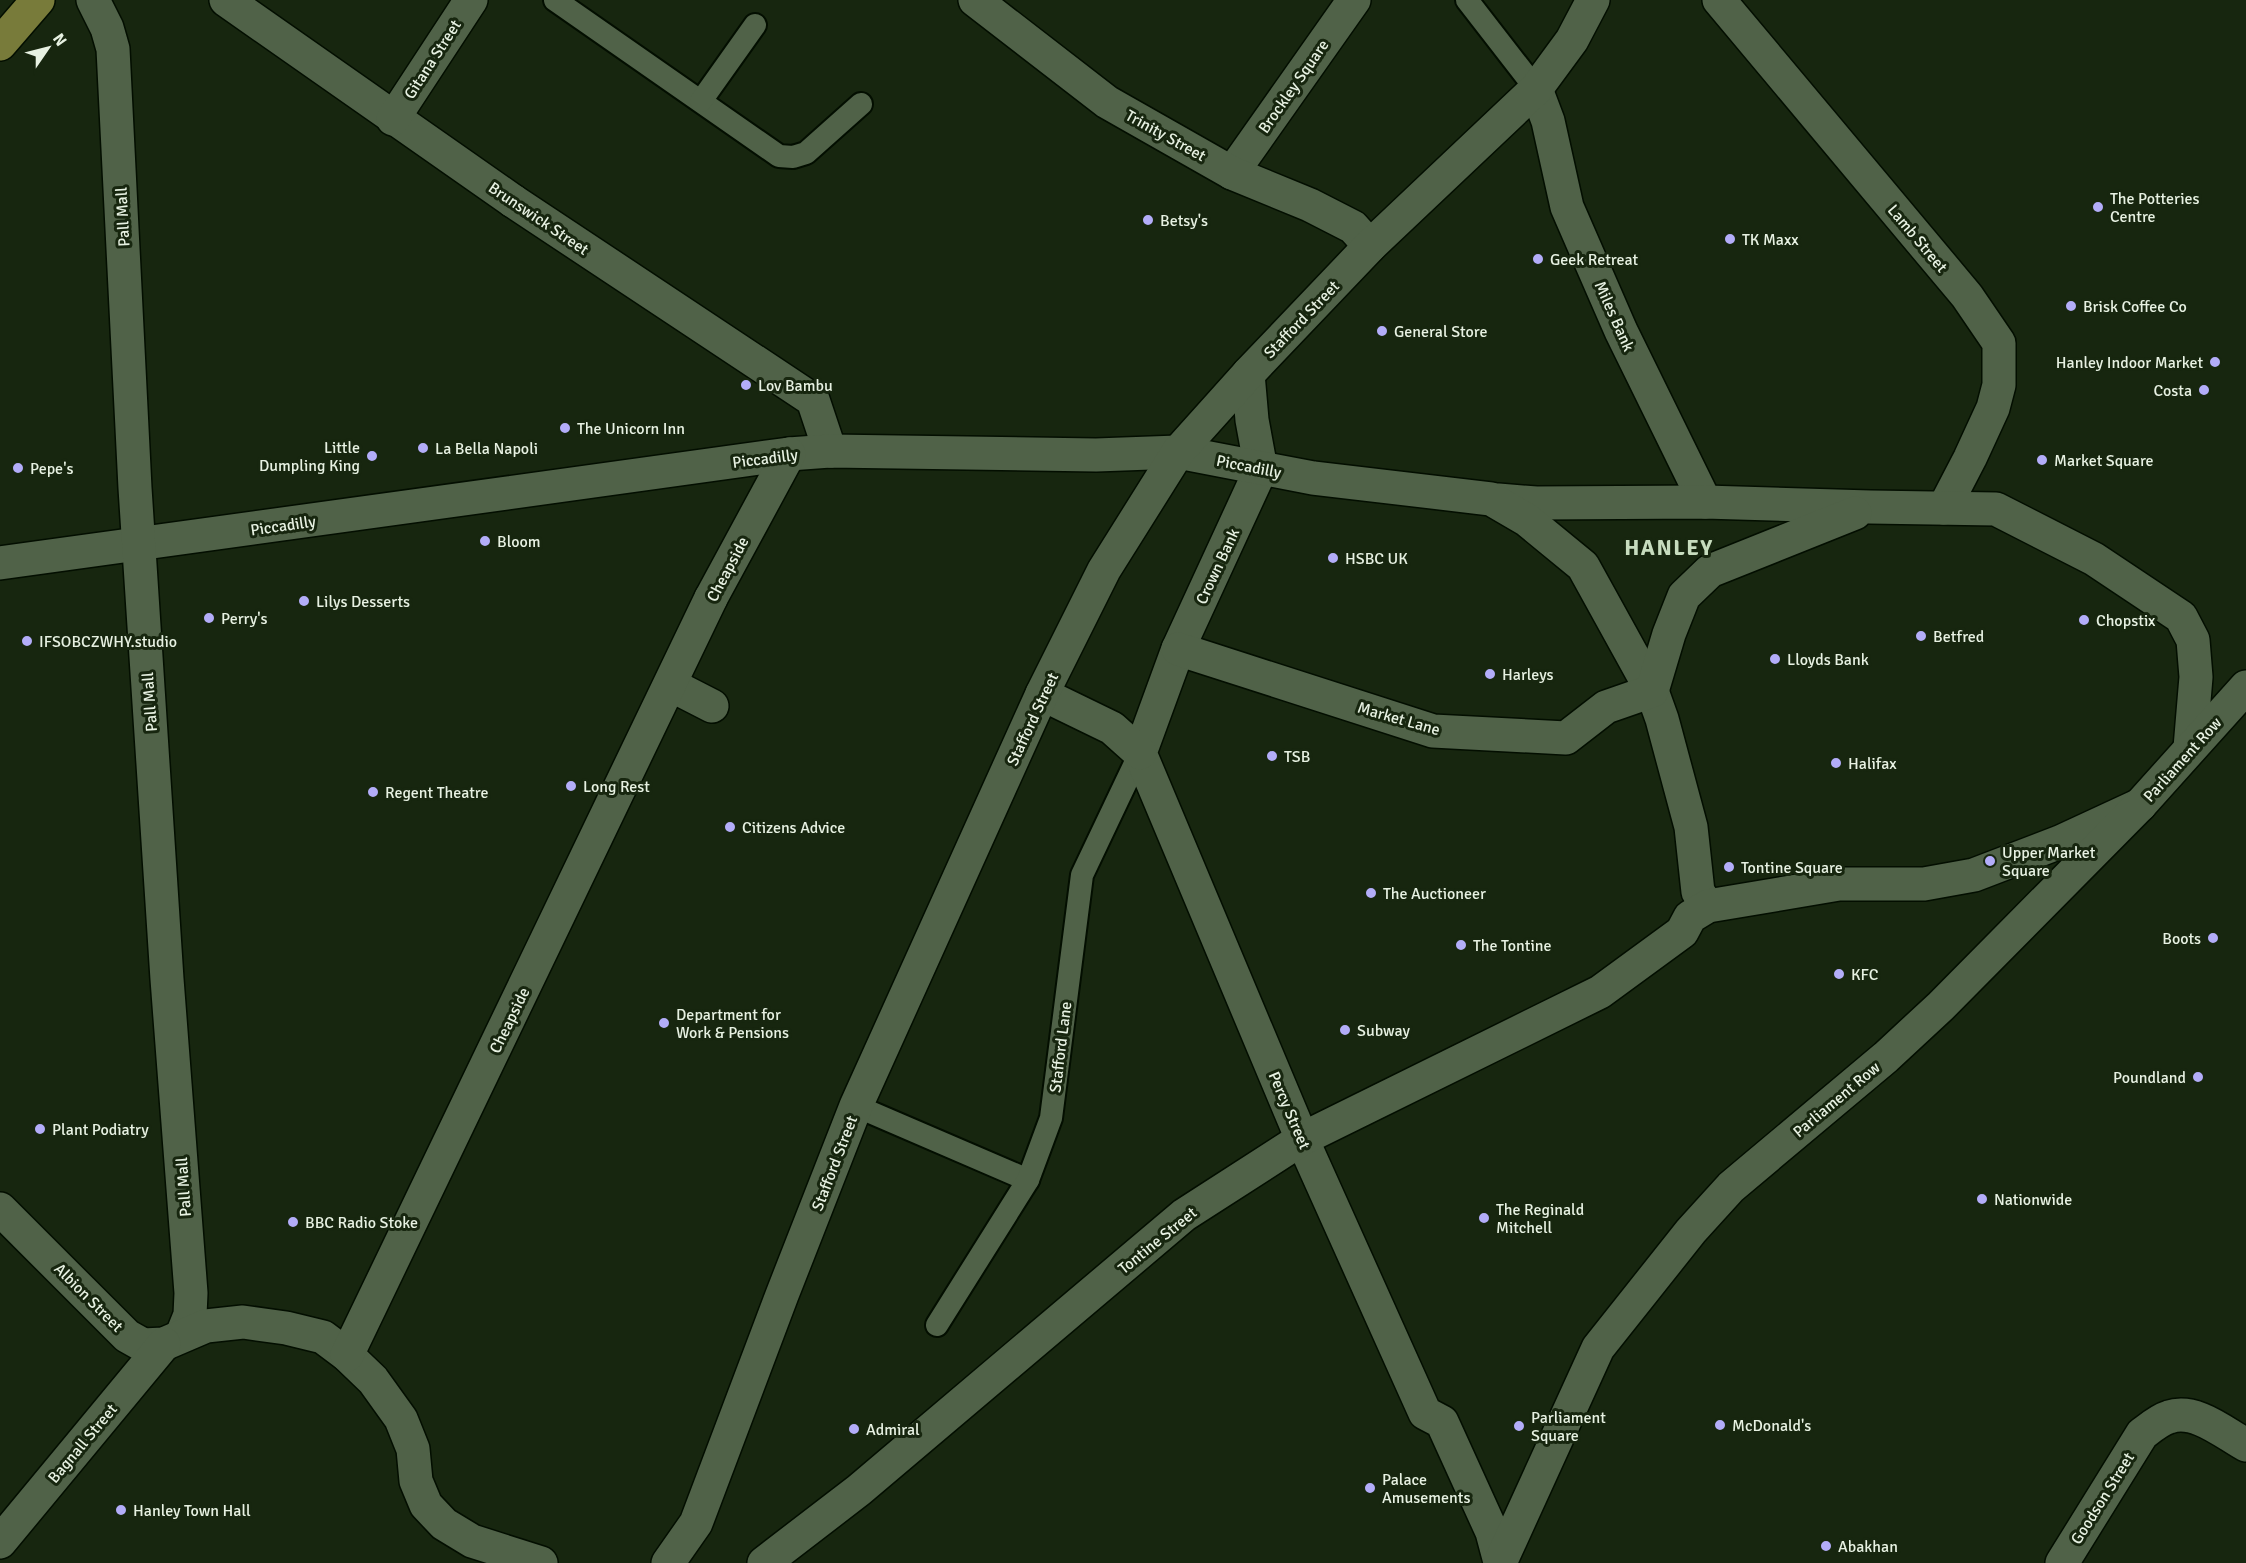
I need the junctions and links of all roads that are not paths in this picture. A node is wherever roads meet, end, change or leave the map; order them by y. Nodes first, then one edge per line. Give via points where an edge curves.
1 (38, 0) edge
2 (93, 0) edge
3 (226, 0) edge
4 (471, 0) edge
5 (555, 0) edge
6 (975, 0) edge
7 (1354, 0) edge
8 (1467, 0) edge
9 (1593, 0) edge
10 (1719, 0) edge
11 (754, 25) dead end
12 (0, 44) edge
13 (1536, 89) junction
14 (701, 101) junction
15 (861, 104) dead end
16 (393, 119) junction
17 (1232, 173) junction
18 (1370, 246) junction
19 (1248, 374) junction
20 (830, 451) junction
21 (1178, 452) junction
22 (789, 454) junction
23 (1261, 469) junction
24 (1491, 499) junction
25 (1705, 502) junction
26 (1870, 507) junction
27 (1944, 508) junction
28 (139, 545) junction
29 (0, 563) edge
30 (1178, 649) junction
31 (671, 686) junction
32 (2246, 687) edge
33 (1652, 691) junction
34 (1042, 694) junction
35 (712, 706) dead end
36 (2190, 748) junction
37 (1140, 753) junction
38 (2140, 805) junction
39 (1708, 906) junction
40 (856, 1106) junction
41 (1302, 1139) junction
42 (1028, 1180) junction
43 (0, 1209) edge
44 (937, 1325) dead end
45 (173, 1340) junction
46 (347, 1355) junction
47 (2246, 1445) edge
48 (0, 1542) edge
49 (1500, 1562) edge
50 (541, 1563) edge
51 (668, 1563) edge
52 (764, 1563) edge
53 (2062, 1563) edge

1 - 12 main road
2 - 28 street, Pall Mall via 113,50
3 - 16 street, Brunswick Street
4 - 16 street, Gitana Street
5 - 14 lane
6 - 17 street, Trinity Street via 1107,102
7 - 17 street, Brockley Square
8 - 13 lane
9 - 13 street, Stafford Street via 1572,40
10 - 27 street, Lamb Street via 1967,296 1999,344 1993,408
11 - 14 lane
13 - 18 street, Stafford Street
13 - 25 street, Miles Bank via 1548,121 1567,207 1621,331
14 - 15 lane via 780,156 792,157 806,153
16 - 20 street, Brunswick Street via 813,400
17 - 18 street, Trinity Street via 1353,227
18 - 19 street, Stafford Street
19 - 21 street, Stafford Street
19 - 23 street
20 - 21 street, Piccadilly via 1096,455
20 - 22 street, Piccadilly
21 - 23 street, Piccadilly
21 - 34 street, Stafford Street via 1104,570
22 - 28 street, Piccadilly
22 - 31 street, Cheapside via 711,597
23 - 24 street, Piccadilly
23 - 30 street, Crown Bank
24 - 25 street via 1536,503
24 - 33 street, Piccadilly via 1527,520 1583,566
25 - 26 street
26 - 27 street
26 - 33 street via 1710,571 1684,596
27 - 36 street via 1996,509 2094,559 2181,616 2193,640 2196,677
28 - 29 street, Piccadilly
28 - 45 street, Pall Mall via 191,1293 190,1315
30 - 33 street, Market Lane via 1433,731 1566,738 1606,707
30 - 37 street, Crown Bank
31 - 35 street
31 - 46 street, Cheapside
32 - 36 street, Parliament Row
33 - 39 street, Piccadilly via 1691,827 1698,892
34 - 37 street, Percy Street via 1112,728
34 - 40 street, Stafford Street
36 - 38 street, Parliament Row
37 - 41 street, Percy Street
37 - 42 lane, Stafford Lane via 1082,875 1051,1118
38 - 39 street via 2060,842 1974,875 1924,884 1839,884
38 - 49 street, Parliament Row via 1941,1006 1731,1187 1691,1231 1598,1348
39 - 41 street, Tontine Street via 1690,917 1682,932 1600,992
40 - 42 lane
40 - 51 street, Stafford Street via 696,1523
41 - 49 street, Percy Street via 1425,1413 1442,1422 1492,1532
41 - 52 street, Tontine Street via 1184,1215 859,1490
42 - 44 lane, Stafford Lane
43 - 45 street, Albion Street via 127,1336 143,1345
45 - 46 street, Albion Street via 206,1326 243,1322 323,1337
45 - 48 street, Bagnall Street
46 - 50 street, Albion Street via 373,1380 401,1419 413,1449 416,1480 426,1505 444,1524 472,1541
47 - 53 street, Goodson Street via 2202,1419 2170,1416 2142,1434

